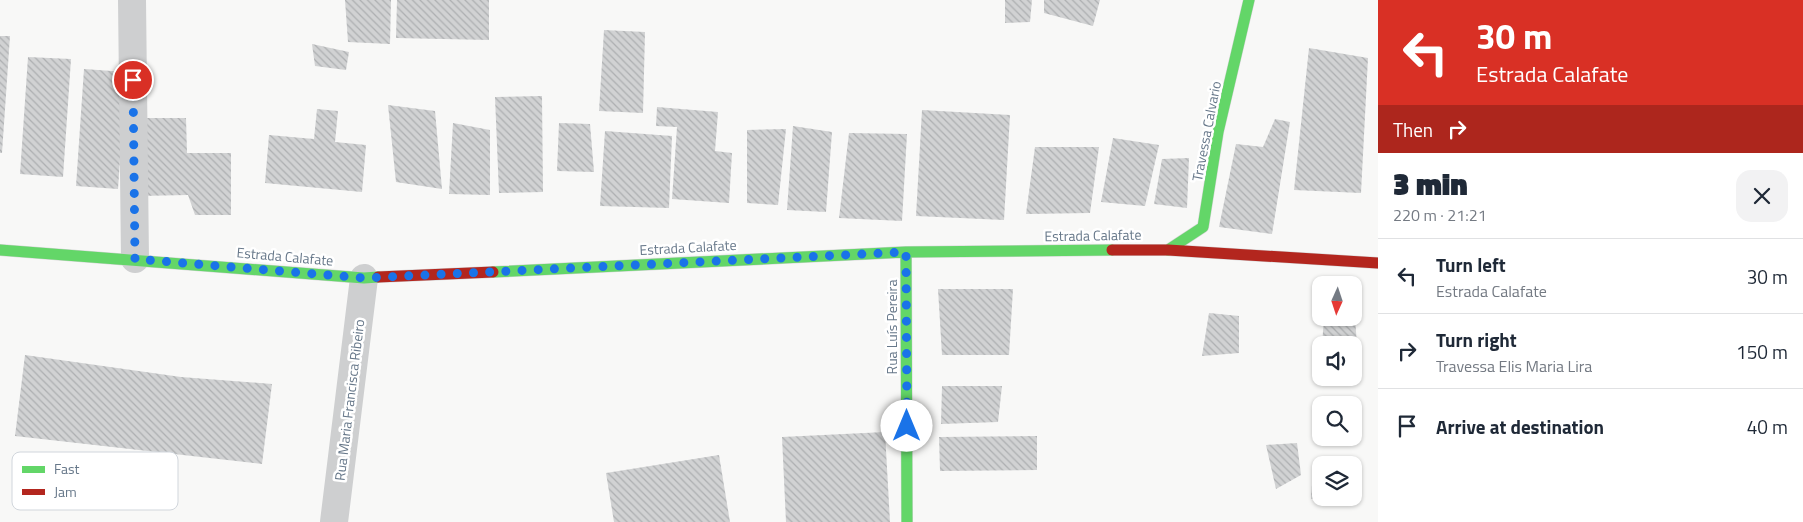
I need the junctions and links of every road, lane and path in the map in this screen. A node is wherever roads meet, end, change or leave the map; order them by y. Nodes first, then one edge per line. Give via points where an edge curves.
1 (132, 0) edge
2 (1249, 0) edge
3 (0, 250) edge
4 (1168, 250) junction
5 (906, 252) junction
6 (135, 259) junction
7 (1378, 263) edge
8 (364, 278) junction
9 (334, 522) edge
10 (907, 522) edge

1 - 6 street
2 - 4 street, Travessa Calvario via 1218,132 1203,228
3 - 6 street, Estrada Calafate
4 - 5 street, Estrada Calafate
4 - 7 street, Estrada Calafate
5 - 8 street, Estrada Calafate
5 - 10 street, Rua Luís Pereira
6 - 8 street, Estrada Calafate
8 - 9 street, Rua Maria Francisca Ribeiro

